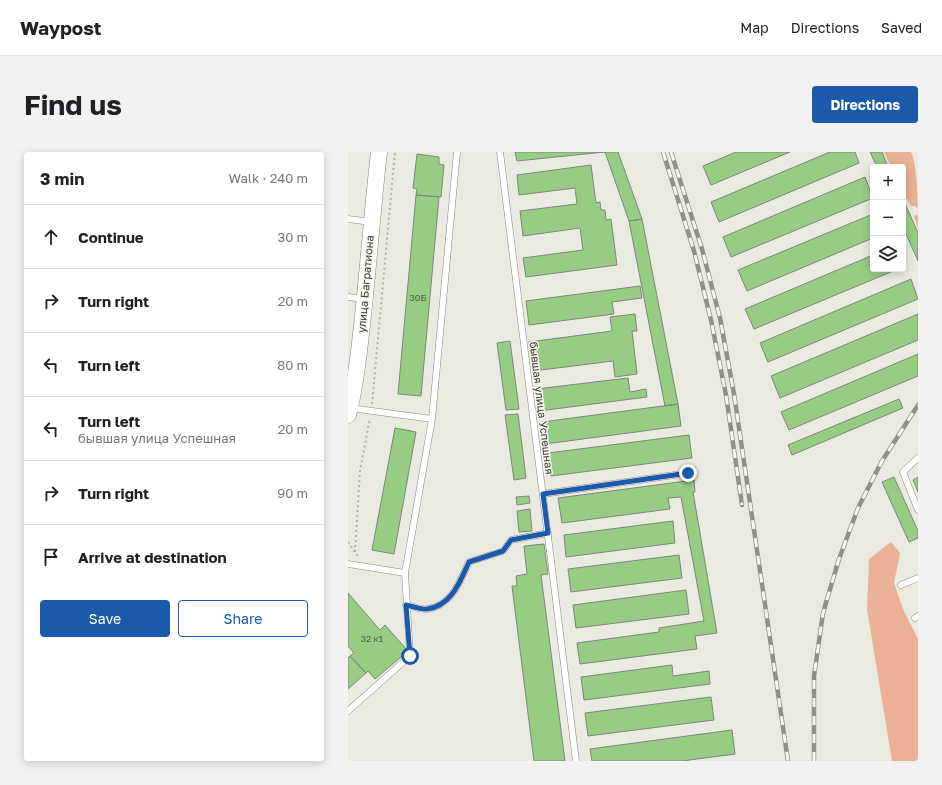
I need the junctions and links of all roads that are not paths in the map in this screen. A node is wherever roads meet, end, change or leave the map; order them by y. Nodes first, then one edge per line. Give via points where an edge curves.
1 (379, 152) edge
2 (457, 152) edge
3 (500, 152) edge
4 (348, 219) edge
5 (371, 222) junction
6 (348, 297) edge
7 (365, 299) junction
8 (352, 377) edge
9 (349, 411) edge
10 (432, 419) junction
11 (918, 458) edge
12 (688, 473) dead end
13 (543, 494) junction
14 (918, 510) edge
15 (548, 533) junction
16 (348, 564) edge
17 (404, 573) junction
18 (918, 578) edge
19 (901, 585) dead end
20 (406, 605) junction
21 (348, 711) edge
22 (576, 761) edge

1 - 5 street, улица Багратиона
2 - 10 lane
3 - 13 lane, бывшая улица Успешная
4 - 5 lane
5 - 7 street, улица Багратиона
6 - 7 lane
7 - 8 street, улица Багратиона
8 - 9 street, улица Багратиона
9 - 10 lane via 371,411
10 - 17 lane
11 - 14 lane via 903,472
12 - 13 lane
13 - 15 lane, бывшая улица Успешная
15 - 20 lane via 511,540 503,551 469,562 456,589 444,603 427,610
15 - 22 lane, бывшая улица Успешная
16 - 17 lane
17 - 20 lane
18 - 19 lane
20 - 21 lane via 410,656

